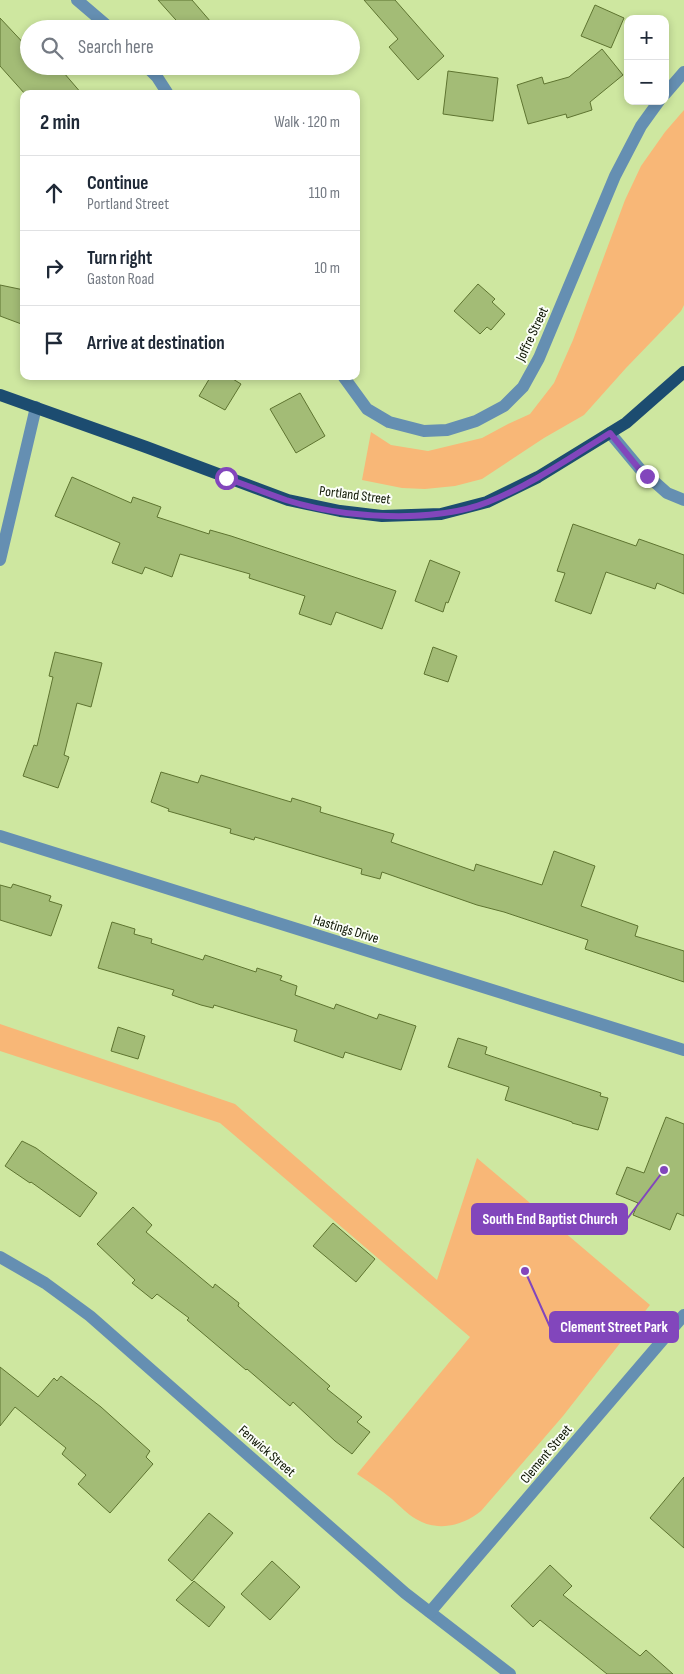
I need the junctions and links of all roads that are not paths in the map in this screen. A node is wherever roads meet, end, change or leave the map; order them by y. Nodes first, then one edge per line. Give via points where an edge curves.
1 (78, 0) edge
2 (101, 20) edge
3 (684, 72) edge
4 (155, 75) edge
5 (669, 89) edge
6 (165, 90) edge
7 (656, 105) edge
8 (684, 372) edge
9 (346, 380) edge
10 (0, 395) edge
11 (36, 407) junction
12 (610, 433) junction
13 (684, 500) edge
14 (0, 560) edge
15 (0, 836) edge
16 (684, 1050) edge
17 (0, 1256) edge
18 (684, 1315) edge
19 (430, 1612) junction
20 (510, 1674) edge

1 - 2 street
3 - 5 street
4 - 6 street
7 - 9 street, Joffre Street via 641,126 615,176 539,358 523,387 504,406 476,421 447,430 424,431 389,422 367,410
8 - 12 main road, Portland Street
10 - 11 main road, Portland Street
11 - 12 main road, Portland Street via 288,500 382,516 441,514 487,502 538,477
11 - 14 street
12 - 13 street via 640,470 667,493
15 - 16 street, Hastings Drive
17 - 19 street, Fenwick Street via 90,1316
18 - 19 street, Clement Street
19 - 20 street, Fenwick Street

